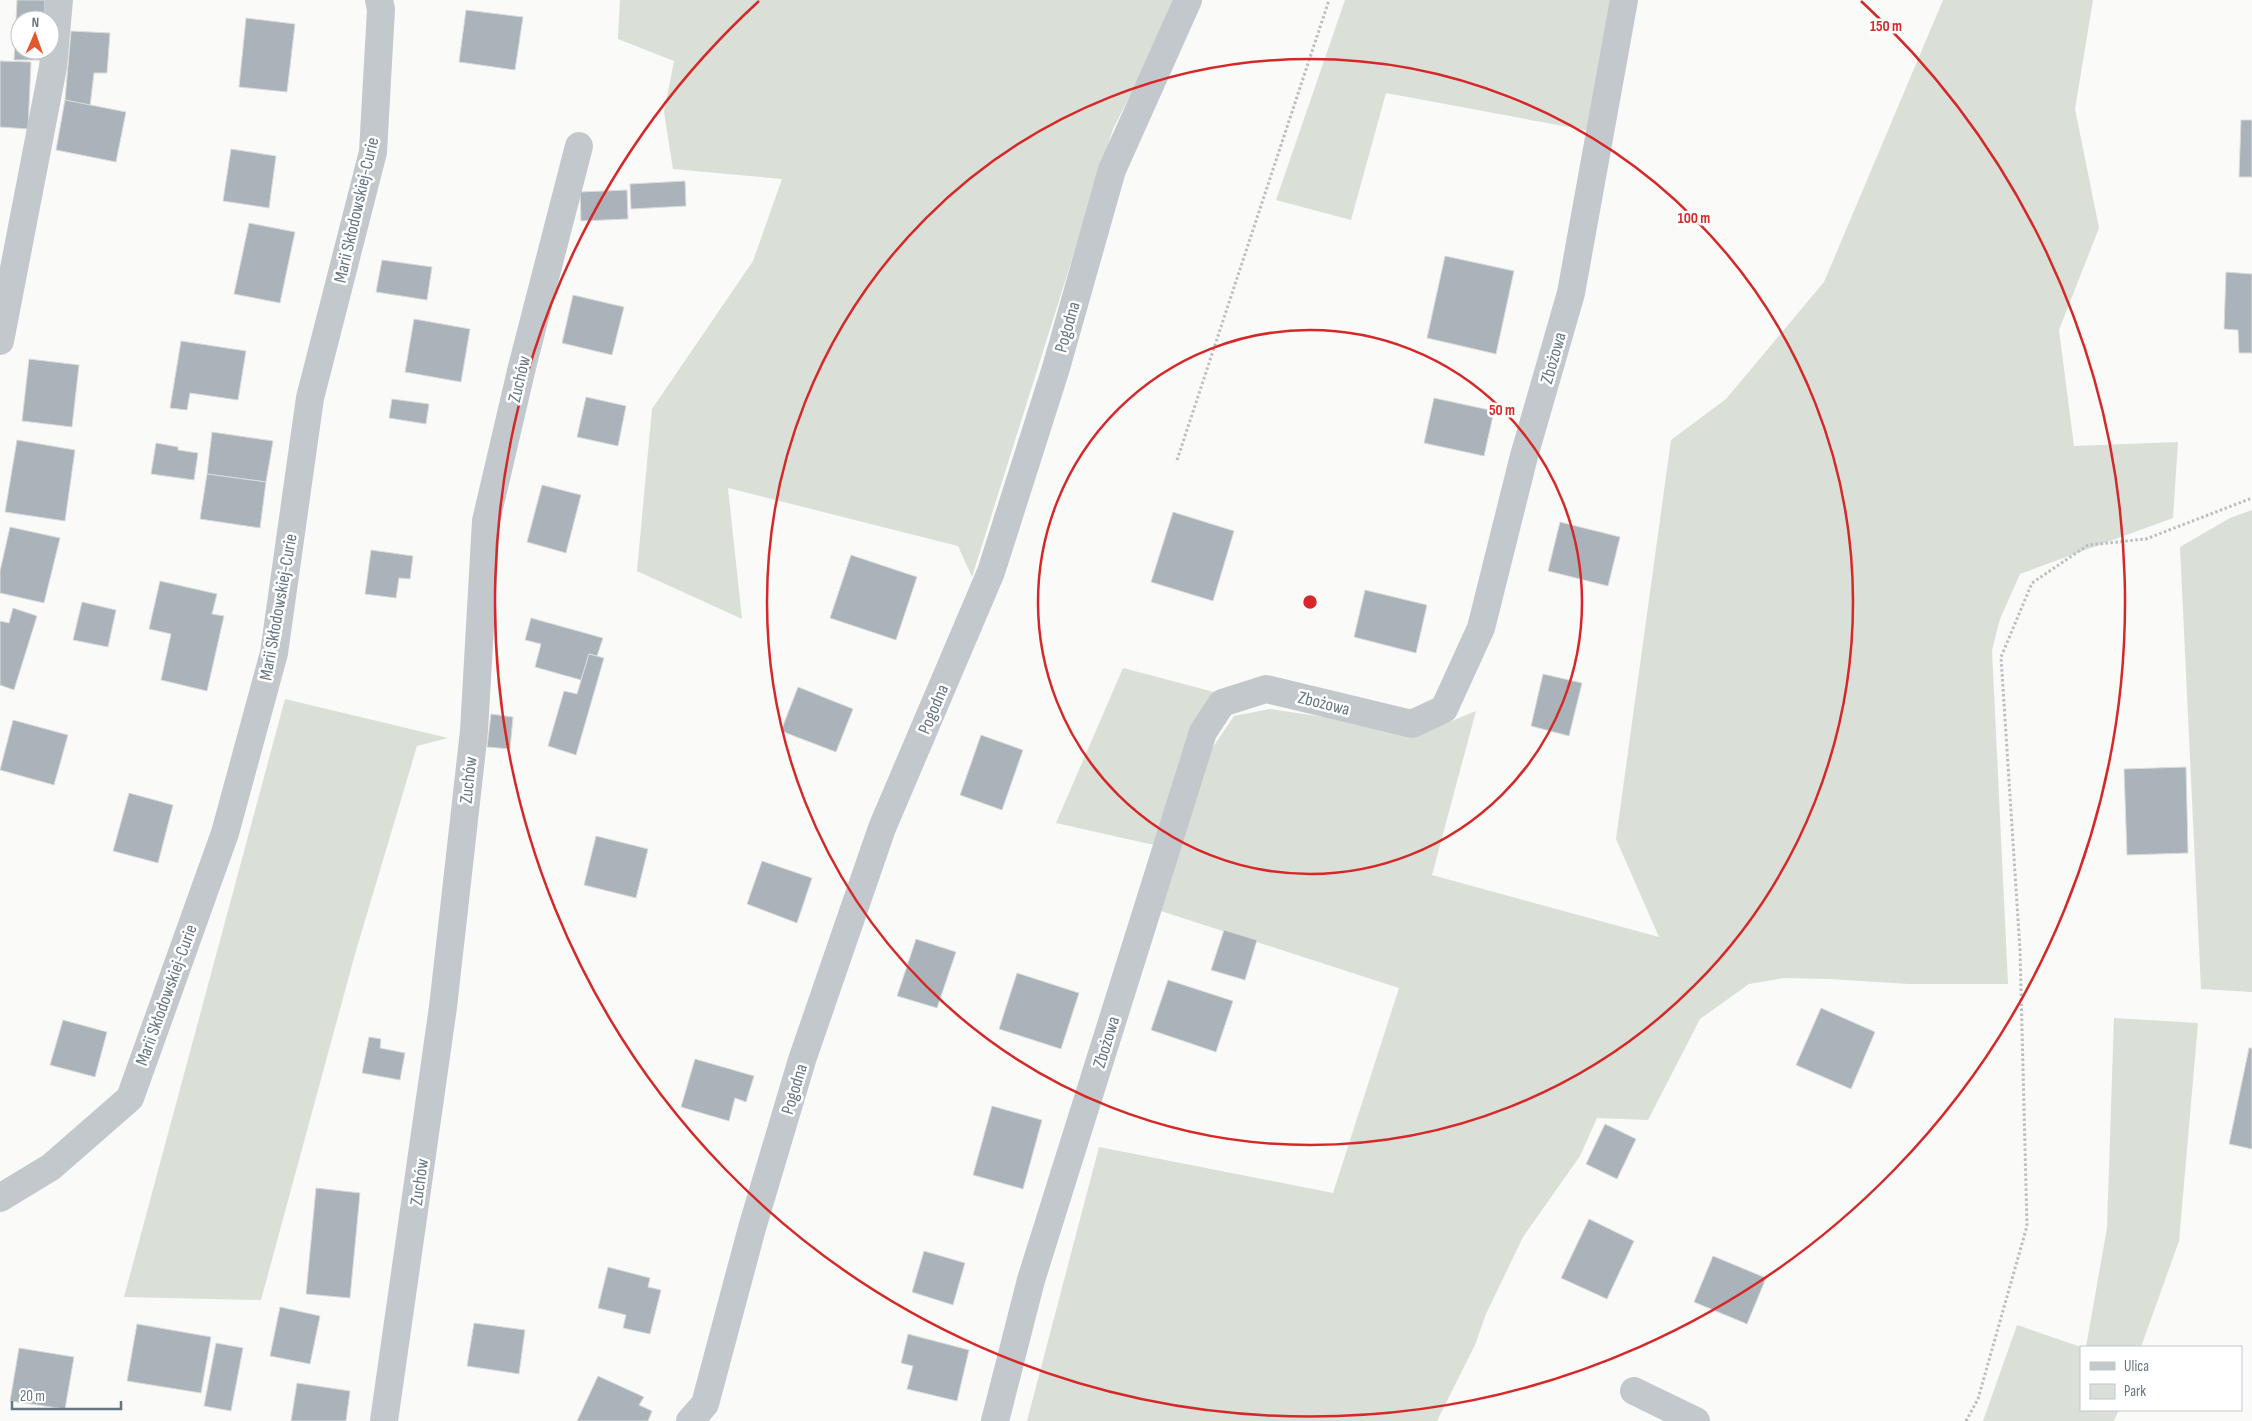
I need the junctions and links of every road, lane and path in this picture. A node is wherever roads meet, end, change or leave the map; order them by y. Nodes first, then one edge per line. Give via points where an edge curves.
1 (59, 0) edge
2 (378, 0) edge
3 (1188, 0) edge
4 (1329, 0) edge
5 (1624, 0) edge
6 (579, 146) dead end
7 (0, 341) edge
8 (1177, 460) dead end
9 (2252, 498) edge
10 (0, 1198) edge
11 (1634, 1391) dead end
12 (384, 1421) edge
13 (690, 1421) edge
14 (995, 1421) edge
15 (1696, 1421) edge
16 (1966, 1421) edge

1 - 7 street via 53,67
2 - 10 street, Marii Skłodowskiej-Curie via 381,9 373,152 310,398 274,653 225,833 130,1098 51,1168
3 - 13 street, Pogodna via 1112,170 1056,368 991,572 882,828 802,1060 752,1228 705,1404
4 - 8 path
5 - 14 street, Zbożowa via 1571,293 1524,456 1481,628 1444,709 1412,724 1266,688 1222,703 1203,732 1031,1280
6 - 12 street, Zuchów via 486,521 474,731 443,1007
9 - 16 path via 2146,539 2088,546 2032,583 2000,657 2020,950 2027,1226 1978,1399
11 - 15 street

